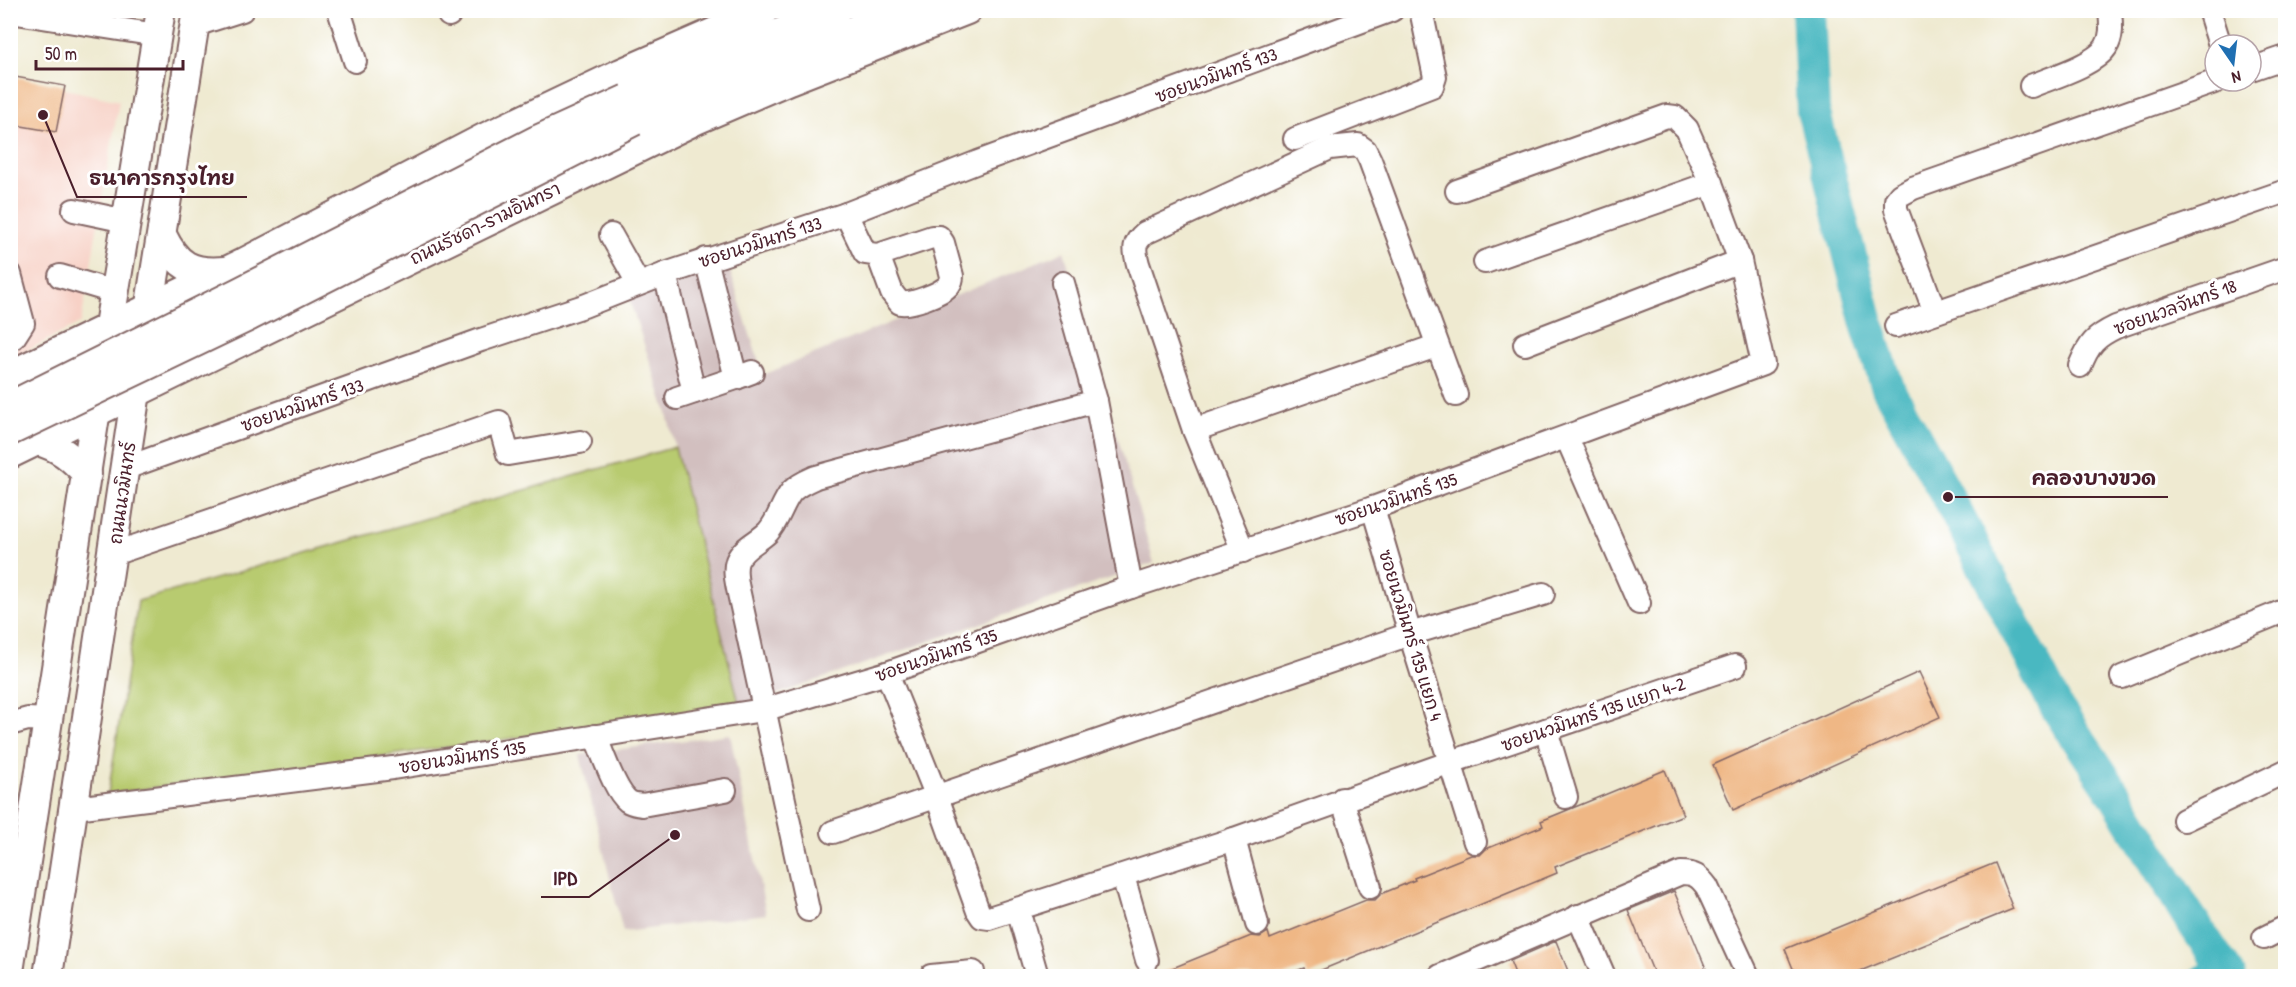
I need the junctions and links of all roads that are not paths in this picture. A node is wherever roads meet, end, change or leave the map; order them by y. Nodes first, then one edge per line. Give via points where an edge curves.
1 (242, 10) edge
2 (339, 10) edge
3 (765, 10) edge
4 (836, 10) edge
5 (905, 10) edge
6 (967, 10) edge
7 (1392, 10) edge
8 (1421, 10) edge
9 (2110, 10) edge
10 (2209, 10) edge
11 (10, 12) edge
12 (196, 18) edge
13 (159, 23) edge
14 (2216, 33) edge
15 (2286, 57) edge
16 (356, 61) dead end
17 (2263, 65) edge
18 (2031, 86) dead end
19 (2203, 86) edge
20 (630, 110) junction
21 (1295, 139) dead end
22 (1711, 183) junction
23 (1457, 191) dead end
24 (2286, 191) edge
25 (74, 210) dead end
26 (846, 214) junction
27 (126, 221) junction
28 (162, 235) junction
29 (611, 235) dead end
30 (878, 255) dead end
31 (706, 259) junction
32 (1740, 261) junction
33 (1485, 262) dead end
34 (234, 267) junction
35 (2286, 268) edge
36 (10, 274) edge
37 (665, 274) junction
38 (60, 276) dead end
39 (638, 283) junction
40 (1063, 283) dead end
41 (114, 292) junction
42 (151, 303) junction
43 (1935, 312) junction
44 (109, 326) junction
45 (1896, 326) dead end
46 (261, 331) junction
47 (10, 340) edge
48 (1525, 344) dead end
49 (1437, 346) junction
50 (2080, 366) dead end
51 (10, 375) edge
52 (136, 392) junction
53 (1456, 395) dead end
54 (1096, 401) junction
55 (10, 406) edge
56 (97, 412) junction
57 (1194, 430) junction
58 (10, 431) edge
59 (1567, 438) junction
60 (38, 441) junction
61 (580, 442) dead end
62 (10, 454) edge
63 (88, 468) junction
64 (126, 468) junction
65 (1373, 508) junction
66 (1243, 550) junction
67 (113, 554) junction
68 (1131, 587) junction
69 (1543, 594) dead end
70 (1639, 603) dead end
71 (2286, 610) edge
72 (1410, 634) junction
73 (1735, 666) dead end
74 (887, 673) junction
75 (2122, 677) dead end
76 (763, 710) junction
77 (48, 720) junction
78 (10, 724) edge
79 (1546, 730) junction
80 (595, 736) junction
81 (1451, 762) junction
82 (2286, 771) edge
83 (725, 790) dead end
84 (937, 797) junction
85 (1566, 797) dead end
86 (1342, 799) junction
87 (75, 808) junction
88 (2184, 820) dead end
89 (833, 832) dead end
90 (1234, 839) junction
91 (1475, 842) dead end
92 (1123, 876) junction
93 (1370, 887) dead end
94 (808, 910) dead end
95 (1017, 910) junction
96 (1578, 916) junction
97 (1257, 924) dead end
98 (2286, 927) edge
99 (2264, 938) dead end
100 (1147, 960) dead end
101 (10, 965) edge
102 (973, 972) dead end
103 (1455, 974) edge
104 (48, 976) edge
105 (931, 976) edge
106 (1037, 976) edge
107 (1604, 976) edge
108 (1748, 976) edge

1 - 12 street
2 - 16 street
3 - 34 main road via 484,138
4 - 20 main road, ถนนรัชดา-รามอินทรา via 760,40
5 - 20 main road, ถนนรัชดา-รามอินทรา via 764,65
6 - 46 main road, ถนนรัชดา-รามอินทรา via 696,120
7 - 26 street, ซอยนวมินทร์ 133
8 - 21 street via 1436,77 1432,86
9 - 18 street via 2112,29 2106,47 2094,58
10 - 14 street
11 - 13 street
12 - 28 main road, ถนนนวมินทร์
13 - 27 main road, ถนนนวมินทร์
15 - 17 street
19 - 43 street via 1900,195 1896,209
20 - 55 main road, ถนนรัชดา-รามอินทรา, bridge via 537,140
20 - 58 main road, ถนนรัชดา-รามอินทรา, bridge via 250,316
22 - 23 street via 1687,129 1675,117 1667,116
22 - 32 street
22 - 33 street
24 - 43 street
25 - 27 street
26 - 30 street via 861,248 865,253
26 - 31 street, ซอยนวมินทร์ 133
27 - 41 main road, ถนนนวมินทร์
28 - 34 main road via 181,262 204,273
28 - 42 main road, ถนนนวมินทร์
29 - 39 street
31 - 37 street, ซอยนวมินทร์ 133
31 - 37 street via 744,375 685,395
32 - 48 street
32 - 59 street, ซอยนวมินทร์ 135 via 1763,364
34 - 42 main road
34 - 46 main road via 231,311 247,328
35 - 50 street, ซอยนวลจันทร์ 18 via 2101,334 2088,346
36 - 47 street via 23,323
37 - 39 street, ซอยนวมินทร์ 133
38 - 41 street
39 - 64 street, ซอยนวมินทร์ 133 via 584,306
40 - 54 street
41 - 42 main road
41 - 44 main road, ถนนนวมินทร์
42 - 44 main road
42 - 52 main road, ถนนนวมินทร์
43 - 45 street
44 - 51 main road
44 - 56 main road, ถนนนวมินทร์
46 - 52 main road, ถนนรัชดา-รามอินทรา
49 - 53 street
49 - 57 street
49 - 57 street via 1365,150 1358,144 1330,148 1146,233 1135,243 1138,264
52 - 56 main road, ถนนรัชดา-รามอินทรา
52 - 64 main road, ถนนนวมินทร์
54 - 68 street
54 - 76 street via 816,477 790,493 776,522 746,549 735,567
56 - 60 main road, ถนนรัชดา-รามอินทรา
56 - 63 main road, ถนนนวมินทร์
57 - 66 street
59 - 65 street, ซอยนวมินทร์ 135
59 - 70 street
60 - 62 main road, ถนนรัชดา-รามอินทรา
60 - 63 main road via 54,446
61 - 67 street via 508,454 499,422
63 - 64 main road
63 - 77 main road, ถนนนวมินทร์
64 - 67 main road, ถนนนวมินทร์
65 - 66 street, ซอยนวมินทร์ 135
65 - 72 street, ซอยนวมินทร์ 135 แยก 4
66 - 68 street, ซอยนวมินทร์ 135
67 - 87 main road, ถนนนวมินทร์
68 - 74 street, ซอยนวมินทร์ 135
69 - 72 street
71 - 75 street
72 - 81 street, ซอยนวมินทร์ 135 แยก 4
72 - 84 street
73 - 79 street, ซอยนวมินทร์ 135 แยก 4-2
74 - 76 street, ซอยนวมินทร์ 135
74 - 84 street
76 - 80 street, ซอยนวมินทร์ 135
76 - 94 street
77 - 78 street via 28,719
77 - 101 main road, ถนนนวมินทร์
79 - 81 street, ซอยนวมินทร์ 135 แยก 4-2
79 - 85 street
80 - 83 street via 615,781 630,803 642,805
80 - 87 street, ซอยนวมินทร์ 135 via 393,768
81 - 86 street, ซอยนวมินทร์ 135 แยก 4-2
81 - 91 street, ซอยนวมินทร์ 135 แยก 4
82 - 88 street
84 - 89 street
84 - 95 street, ซอยนวมินทร์ 135 แยก 4-2 via 982,917
86 - 90 street, ซอยนวมินทร์ 135 แยก 4-2
86 - 93 street
87 - 104 main road, ถนนนวมินทร์
90 - 92 street, ซอยนวมินทร์ 135 แยก 4-2
90 - 97 street
92 - 95 street, ซอยนวมินทร์ 135 แยก 4-2
92 - 100 street
95 - 106 street
96 - 103 street
96 - 107 street
96 - 108 street via 1681,873 1695,874 1707,887
98 - 99 street
102 - 105 street

